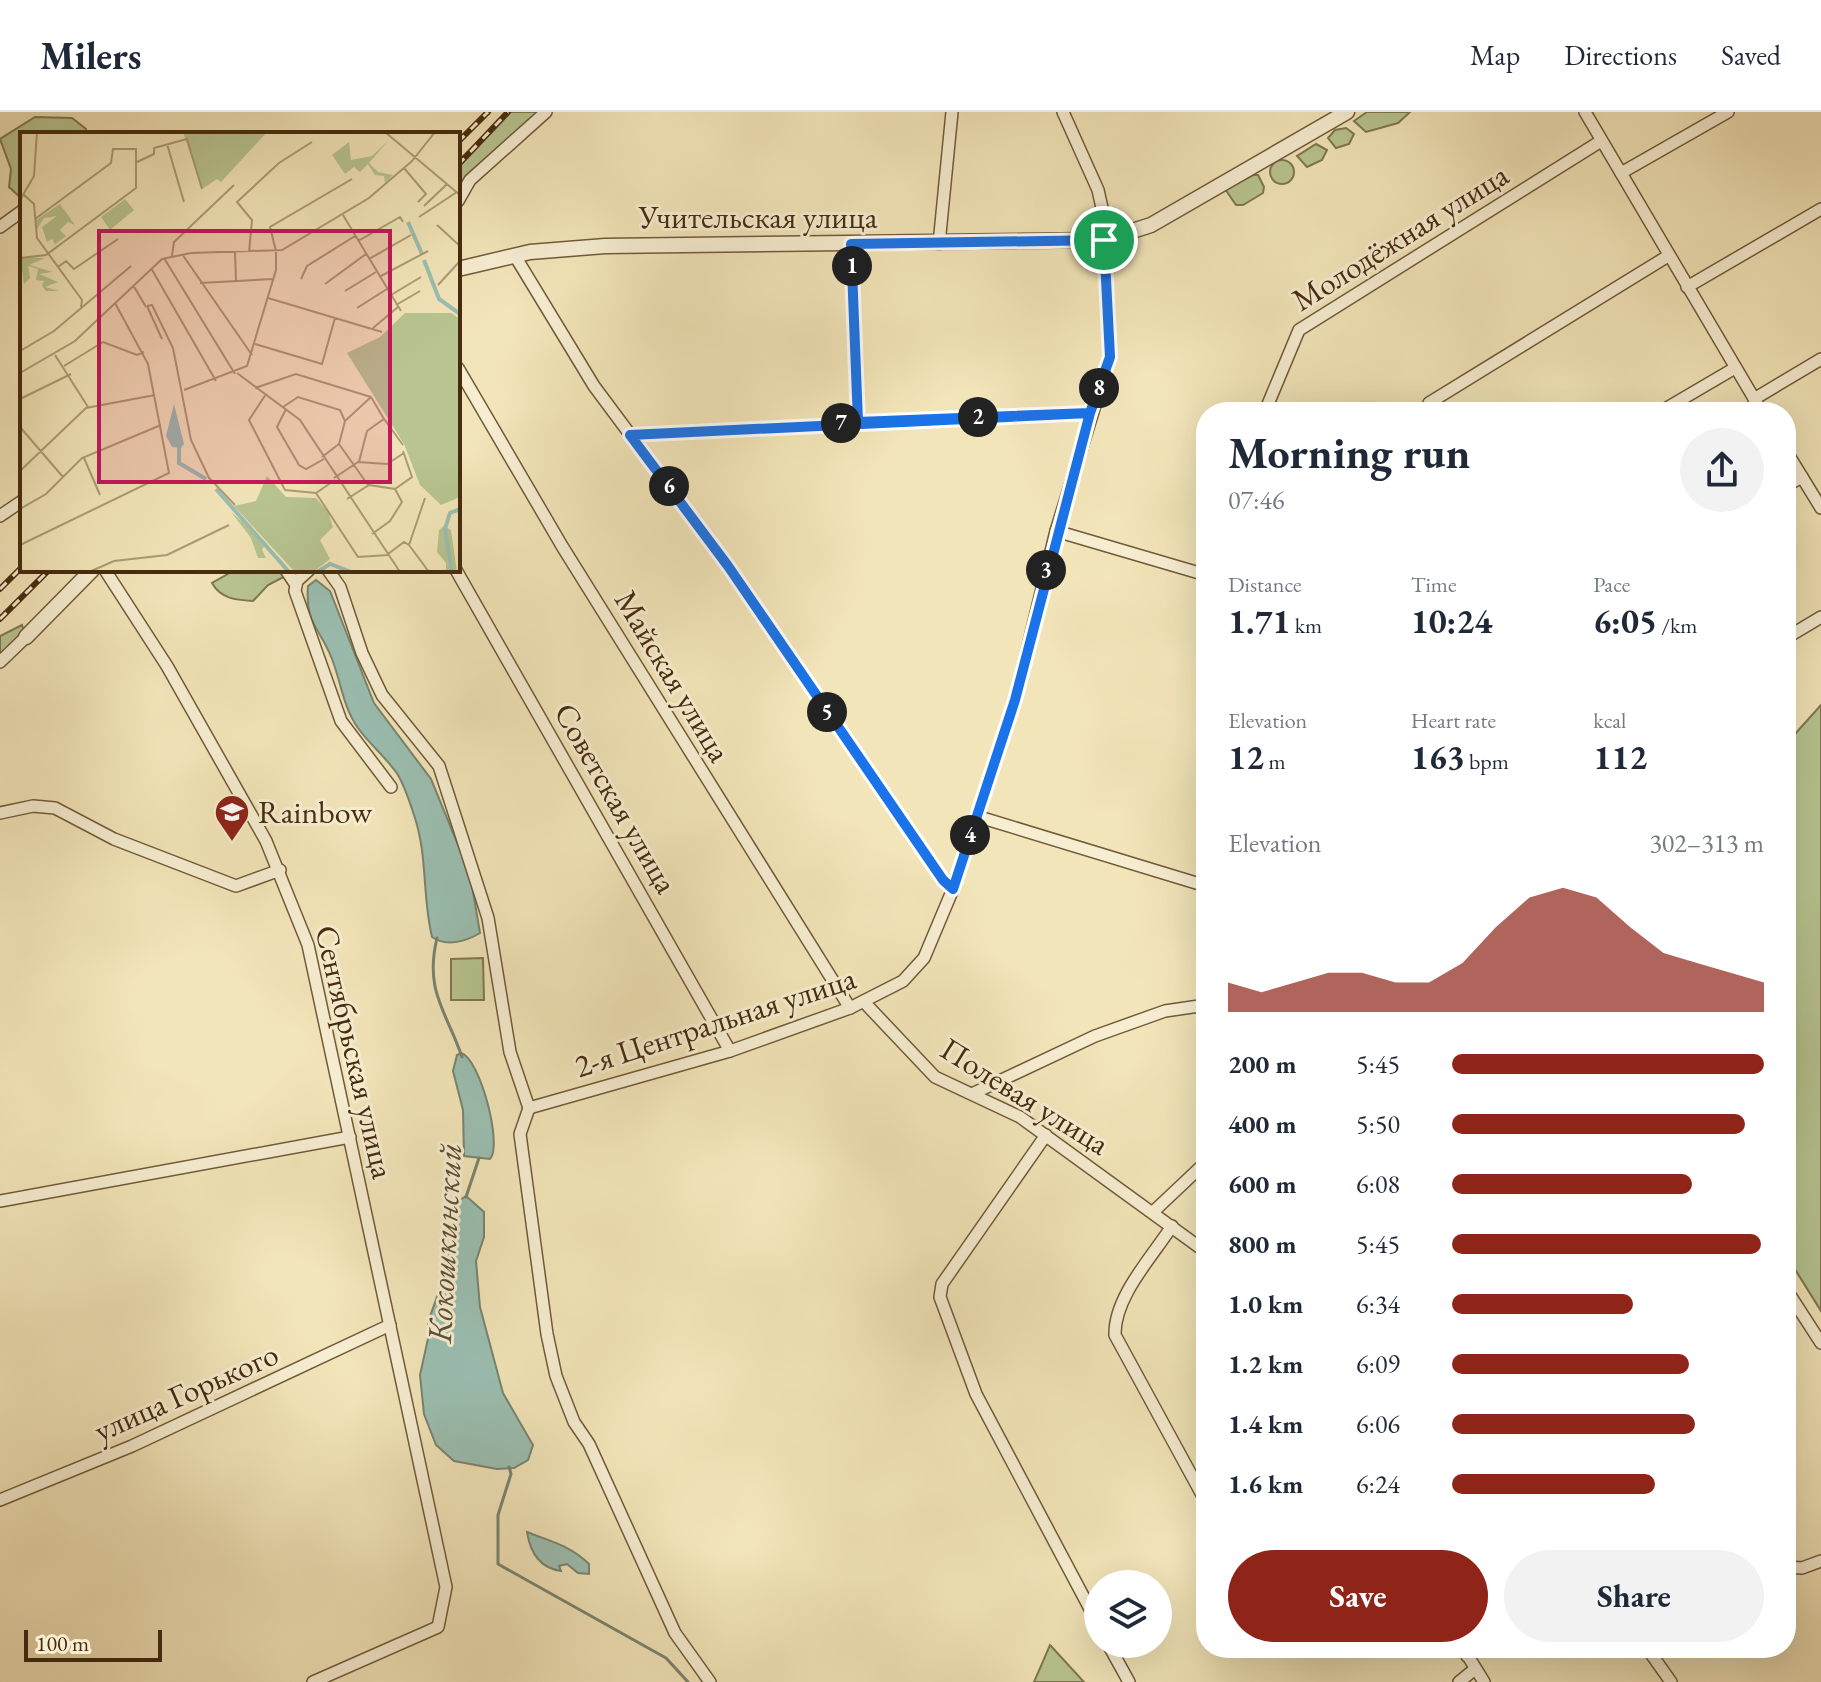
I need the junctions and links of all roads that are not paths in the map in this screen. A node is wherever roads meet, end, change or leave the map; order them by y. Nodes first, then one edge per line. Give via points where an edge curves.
1 (546, 112) edge
2 (952, 112) edge
3 (1063, 112) edge
4 (1347, 112) edge
5 (1585, 112) edge
6 (1728, 112) edge
7 (1601, 141) junction
8 (1621, 173) junction
9 (460, 198) edge
10 (1821, 209) edge
11 (20, 212) edge
12 (0, 227) edge
13 (1107, 240) junction
14 (851, 244) junction
15 (939, 244) junction
16 (515, 256) junction
17 (1668, 256) junction
18 (460, 269) edge
19 (1687, 287) junction
20 (1821, 359) edge
21 (1735, 368) junction
22 (460, 371) edge
23 (1754, 399) junction
24 (1269, 402) edge
25 (1431, 402) edge
26 (1677, 402) edge
27 (1756, 402) edge
28 (1090, 413) junction
29 (858, 422) junction
30 (630, 435) junction
31 (1796, 467) edge
32 (1802, 477) junction
33 (1796, 480) edge
34 (20, 502) edge
35 (1821, 508) edge
36 (0, 516) edge
37 (1056, 531) junction
38 (90, 572) edge
39 (106, 572) edge
40 (329, 572) edge
41 (457, 572) edge
42 (1196, 572) edge
43 (301, 578) edge
44 (1821, 617) edge
45 (1796, 632) edge
46 (26, 637) joint
47 (0, 662) edge
48 (391, 787) dead end
49 (0, 813) edge
50 (976, 816) junction
51 (280, 870) junction
52 (1196, 883) edge
53 (953, 889) junction
54 (864, 1002) junction
55 (1196, 1006) edge
56 (850, 1008) junction
57 (730, 1051) junction
58 (974, 1093) junction
59 (529, 1108) junction
60 (1046, 1135) junction
61 (350, 1137) junction
62 (1196, 1171) edge
63 (0, 1201) edge
64 (1153, 1212) junction
65 (1172, 1226) junction
66 (1196, 1244) edge
67 (1796, 1304) edge
68 (390, 1325) junction
69 (1821, 1343) edge
70 (1196, 1484) edge
71 (0, 1500) edge
72 (1821, 1561) edge
73 (1796, 1568) edge
74 (1084, 1598) edge
75 (1116, 1658) edge
76 (1469, 1658) edge
77 (1654, 1658) edge
78 (1475, 1669) junction
79 (313, 1682) edge
80 (710, 1682) edge
81 (1129, 1682) edge
82 (1459, 1682) edge
83 (1484, 1682) edge
84 (1671, 1682) edge

1 - 9 street via 470,180
2 - 15 street
3 - 13 street via 1098,190
4 - 13 street, Учительская улица via 1151,225
5 - 7 street
6 - 8 street
7 - 8 street
7 - 24 street, Молодёжная улица via 1299,330
8 - 17 street
10 - 19 street
11 - 12 street
13 - 15 street, Учительская улица
13 - 28 street, 2-я Центральная улица via 1110,357
14 - 15 street, Учительская улица
14 - 16 street, Учительская улица via 605,246
14 - 29 street
16 - 18 street, Учительская улица
16 - 30 street
17 - 19 street
17 - 25 street
19 - 21 street
20 - 23 street
21 - 23 street
21 - 26 street
22 - 56 street, Майская улица via 562,546
23 - 27 street
28 - 29 street
28 - 37 street, 2-я Центральная улица
29 - 30 street
30 - 53 street
31 - 32 street
32 - 33 street
32 - 35 street
34 - 36 street
37 - 42 street
37 - 50 street, 2-я Центральная улица via 1015,700
38 - 46 street
39 - 51 street, Сентябрьская улица via 167,666
40 - 59 street via 382,695 439,766 488,918 510,1052
41 - 57 street, Советская улица
43 - 48 street via 334,708
44 - 45 street
46 - 47 street
49 - 51 street via 55,808 114,839 236,886
50 - 52 street
50 - 53 street, 2-я Центральная улица
51 - 61 street, Сентябрьская улица via 308,945
53 - 54 street, 2-я Центральная улица via 933,944 914,971
54 - 56 street, 2-я Центральная улица
54 - 58 street, Полевая улица via 935,1077
55 - 58 street via 1165,1011 1095,1036
56 - 57 street, 2-я Центральная улица
57 - 59 street, 2-я Центральная улица
58 - 60 street, Полевая улица
59 - 80 street via 521,1125 522,1149 556,1376 675,1633
60 - 64 street, Полевая улица
60 - 74 street via 942,1284 940,1297 976,1394
61 - 63 street
61 - 68 street, Сентябрьская улица
62 - 64 street
64 - 65 street, Полевая улица
65 - 66 street, Полевая улица
65 - 70 street via 1121,1306 1115,1335
67 - 69 street
68 - 71 street, улица Горького via 174,1427
68 - 79 street, Сентябрьская улица via 446,1587 438,1627
72 - 73 street
75 - 81 street
76 - 78 street
77 - 84 street
78 - 82 street
78 - 83 street

